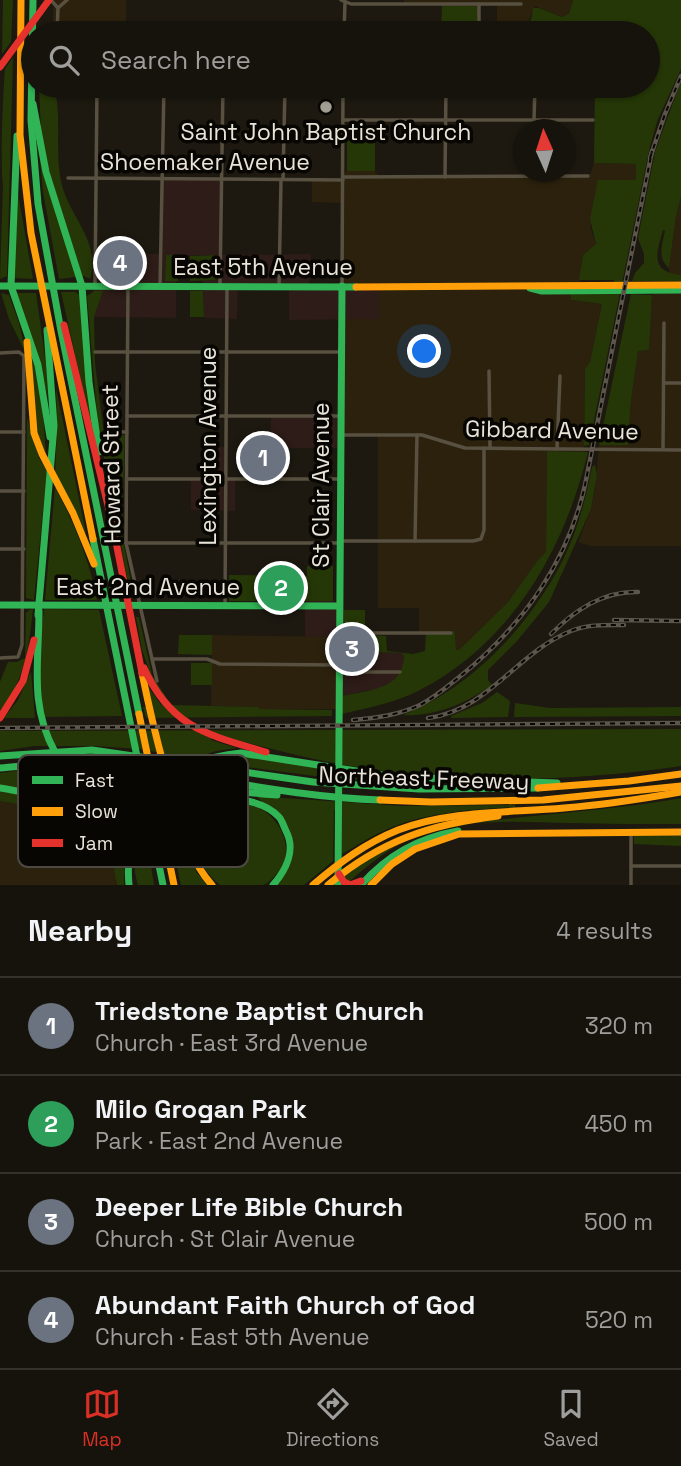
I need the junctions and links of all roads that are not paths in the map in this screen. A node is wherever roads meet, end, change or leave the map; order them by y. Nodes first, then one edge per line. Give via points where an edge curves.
1 (21, 0) edge
2 (33, 0) edge
3 (50, 0) edge
4 (67, 0) edge
5 (343, 1) edge
6 (479, 4) junction
7 (521, 4) dead end
8 (58, 8) junction
9 (32, 21) edge
10 (34, 21) edge
11 (57, 21) edge
12 (344, 21) edge
13 (479, 21) edge
14 (21, 39) edge
15 (0, 67) edge
16 (30, 98) edge
17 (31, 98) edge
18 (97, 98) edge
19 (164, 98) edge
20 (223, 98) edge
21 (285, 98) edge
22 (343, 98) edge
23 (446, 98) edge
24 (535, 98) edge
25 (19, 117) junction
26 (534, 119) edge
27 (343, 120) junction
28 (446, 120) junction
29 (513, 120) edge
30 (576, 120) edge
31 (593, 120) dead end
32 (588, 176) dead end
33 (445, 177) junction
34 (68, 178) dead end
35 (222, 178) junction
36 (343, 178) junction
37 (96, 179) junction
38 (163, 179) junction
39 (282, 179) junction
40 (681, 285) edge
41 (0, 286) edge
42 (11, 286) junction
43 (78, 286) junction
44 (95, 286) junction
45 (128, 286) junction
46 (160, 286) junction
47 (224, 286) junction
48 (279, 286) junction
49 (342, 286) junction
50 (527, 287) junction
51 (54, 290) junction
52 (681, 290) edge
53 (43, 295) junction
54 (664, 323) dead end
55 (26, 331) junction
56 (95, 352) dead end
57 (127, 352) junction
58 (226, 352) junction
59 (341, 352) junction
60 (0, 353) edge
61 (489, 371) dead end
62 (559, 376) dead end
63 (664, 383) junction
64 (681, 383) edge
65 (127, 415) junction
66 (226, 416) junction
67 (341, 416) junction
68 (0, 432) edge
69 (24, 432) junction
70 (108, 432) dead end
71 (127, 432) junction
72 (340, 435) junction
73 (417, 435) junction
74 (484, 449) junction
75 (490, 449) junction
76 (557, 449) junction
77 (663, 449) junction
78 (681, 450) edge
79 (49, 462) junction
80 (127, 479) junction
81 (225, 479) junction
82 (340, 479) junction
83 (104, 490) junction
84 (0, 491) edge
85 (24, 491) junction
86 (415, 541) junction
87 (340, 542) junction
88 (127, 543) junction
89 (225, 543) junction
90 (0, 549) edge
91 (24, 549) junction
92 (100, 577) junction
93 (0, 606) edge
94 (23, 606) junction
95 (140, 606) junction
96 (225, 606) junction
97 (339, 606) junction
98 (39, 611) junction
99 (338, 633) junction
100 (451, 633) dead end
101 (136, 643) junction
102 (0, 658) edge
103 (152, 659) junction
104 (338, 669) junction
105 (400, 672) dead end
106 (157, 681) dead end
107 (1, 717) edge
108 (57, 755) edge
109 (125, 755) edge
110 (136, 755) edge
111 (147, 755) edge
112 (162, 755) edge
113 (220, 755) edge
114 (0, 756) edge
115 (300, 762) junction
116 (18, 766) edge
117 (0, 768) edge
118 (248, 774) edge
119 (681, 774) edge
120 (607, 783) junction
121 (248, 786) edge
122 (681, 786) edge
123 (0, 788) edge
124 (18, 791) edge
125 (248, 792) edge
126 (681, 792) edge
127 (351, 799) junction
128 (248, 800) edge
129 (564, 807) junction
130 (496, 832) junction
131 (631, 832) junction
132 (681, 832) edge
133 (631, 866) junction
134 (681, 866) edge
135 (132, 867) edge
136 (159, 867) edge
137 (170, 867) edge
138 (198, 867) edge
139 (334, 871) junction
140 (370, 874) junction
141 (132, 885) edge
142 (163, 885) edge
143 (174, 885) edge
144 (212, 885) edge
145 (273, 885) edge
146 (313, 885) edge
147 (332, 885) edge
148 (360, 885) edge
149 (371, 885) edge
150 (631, 885) edge

1 - 25 main road
2 - 9 main road
3 - 8 street
3 - 10 main road
4 - 8 street
5 - 6 street
5 - 12 street
6 - 7 street
6 - 13 street
8 - 11 street
14 - 15 main road
16 - 51 main road via 34,176
17 - 43 main road
18 - 37 street
19 - 38 street
20 - 35 street, Lexington Avenue
21 - 39 street
22 - 27 street, St Clair Avenue
23 - 28 street
24 - 26 street
25 - 42 main road
25 - 53 main road via 26,200
27 - 28 street
27 - 36 street, St Clair Avenue
28 - 29 street
28 - 33 street
30 - 31 street
32 - 33 street, Shoemaker Avenue
33 - 36 street, Shoemaker Avenue
34 - 37 street, Shoemaker Avenue
35 - 38 street, Shoemaker Avenue
35 - 39 street, Shoemaker Avenue
35 - 47 street, Lexington Avenue
36 - 39 street, Shoemaker Avenue
36 - 49 street, St Clair Avenue
37 - 38 street, Shoemaker Avenue
37 - 44 street
38 - 46 street
39 - 48 street
40 - 50 main road, East 5th Avenue
41 - 42 main road, East 5th Avenue
42 - 43 main road, East 5th Avenue
42 - 55 main road
43 - 44 main road, East 5th Avenue
43 - 83 main road
44 - 45 main road, East 5th Avenue
45 - 46 main road, East 5th Avenue
45 - 57 street, Howard Street
46 - 47 main road, East 5th Avenue
47 - 48 main road, East 5th Avenue
47 - 58 street, Lexington Avenue
48 - 49 main road, East 5th Avenue
49 - 50 main road, East 5th Avenue
49 - 59 main road, St Clair Avenue
50 - 52 main road, East 5th Avenue via 542,291
51 - 83 main road
51 - 111 main road
53 - 79 main road via 54,426
53 - 92 main road
54 - 63 street
55 - 79 main road via 44,390
55 - 79 main road via 32,423
56 - 57 street
57 - 58 street
57 - 65 street, Howard Street
58 - 59 street
58 - 66 street, Lexington Avenue
59 - 67 main road, St Clair Avenue
60 - 69 street via 23,354
61 - 75 street
62 - 76 street
63 - 64 street
63 - 77 street
65 - 66 street
65 - 71 street, Howard Street
66 - 67 street
66 - 81 street, Lexington Avenue
67 - 72 main road, St Clair Avenue
68 - 69 street
69 - 85 street
70 - 71 street
71 - 80 street, Howard Street
72 - 73 street, Gibbard Avenue
72 - 82 main road, St Clair Avenue
73 - 74 street, Gibbard Avenue via 465,449
73 - 86 street
74 - 75 street, Gibbard Avenue
74 - 86 street via 481,539
75 - 76 street, Gibbard Avenue
76 - 77 street, Gibbard Avenue
77 - 78 street, Gibbard Avenue
79 - 92 main road
79 - 98 main road
80 - 81 street
80 - 88 street, Howard Street
81 - 82 street
81 - 89 street, Lexington Avenue
82 - 87 main road, St Clair Avenue
83 - 101 main road
84 - 85 street
85 - 91 street
86 - 87 street
87 - 89 street
87 - 97 main road, St Clair Avenue
88 - 89 street
88 - 95 street, Howard Street
89 - 96 street, Lexington Avenue
90 - 91 street
91 - 94 street
92 - 110 main road
93 - 94 main road, East 2nd Avenue
94 - 95 main road, East 2nd Avenue
94 - 102 street via 18,656
95 - 96 main road, East 2nd Avenue
95 - 103 street, Howard Street
96 - 97 main road, East 2nd Avenue
97 - 99 main road, St Clair Avenue
98 - 107 main road via 27,672
98 - 108 main road via 37,707 39,721
99 - 100 street
99 - 104 main road, St Clair Avenue
101 - 112 main road
101 - 115 main road via 147,678 163,703 190,726 215,738
103 - 104 street
103 - 106 street, Howard Street
104 - 105 street
104 - 139 main road, St Clair Avenue
109 - 114 main road, Northeast Freeway via 66,750
113 - 115 main road via 242,753
115 - 120 main road via 432,780
116 - 117 main road, Northeast Freeway
118 - 120 main road, Northeast Freeway via 418,789
119 - 120 main road, Northeast Freeway
121 - 127 main road, Northeast Freeway
122 - 127 main road, Northeast Freeway via 543,800
123 - 124 main road
125 - 127 main road
126 - 129 main road
128 - 145 main road via 280,818 289,838 286,867
129 - 139 main road via 432,819 393,831 346,857
129 - 147 main road via 442,823 396,838 364,855
130 - 131 main road
130 - 140 main road via 463,830 427,838 396,853
130 - 149 main road via 459,834 428,843 400,858
131 - 132 main road
131 - 133 street
133 - 134 street
133 - 150 street
135 - 141 main road
136 - 142 main road
137 - 143 main road
138 - 144 main road
139 - 140 main road via 350,884
139 - 146 main road
139 - 147 main road, St Clair Avenue
140 - 148 main road

